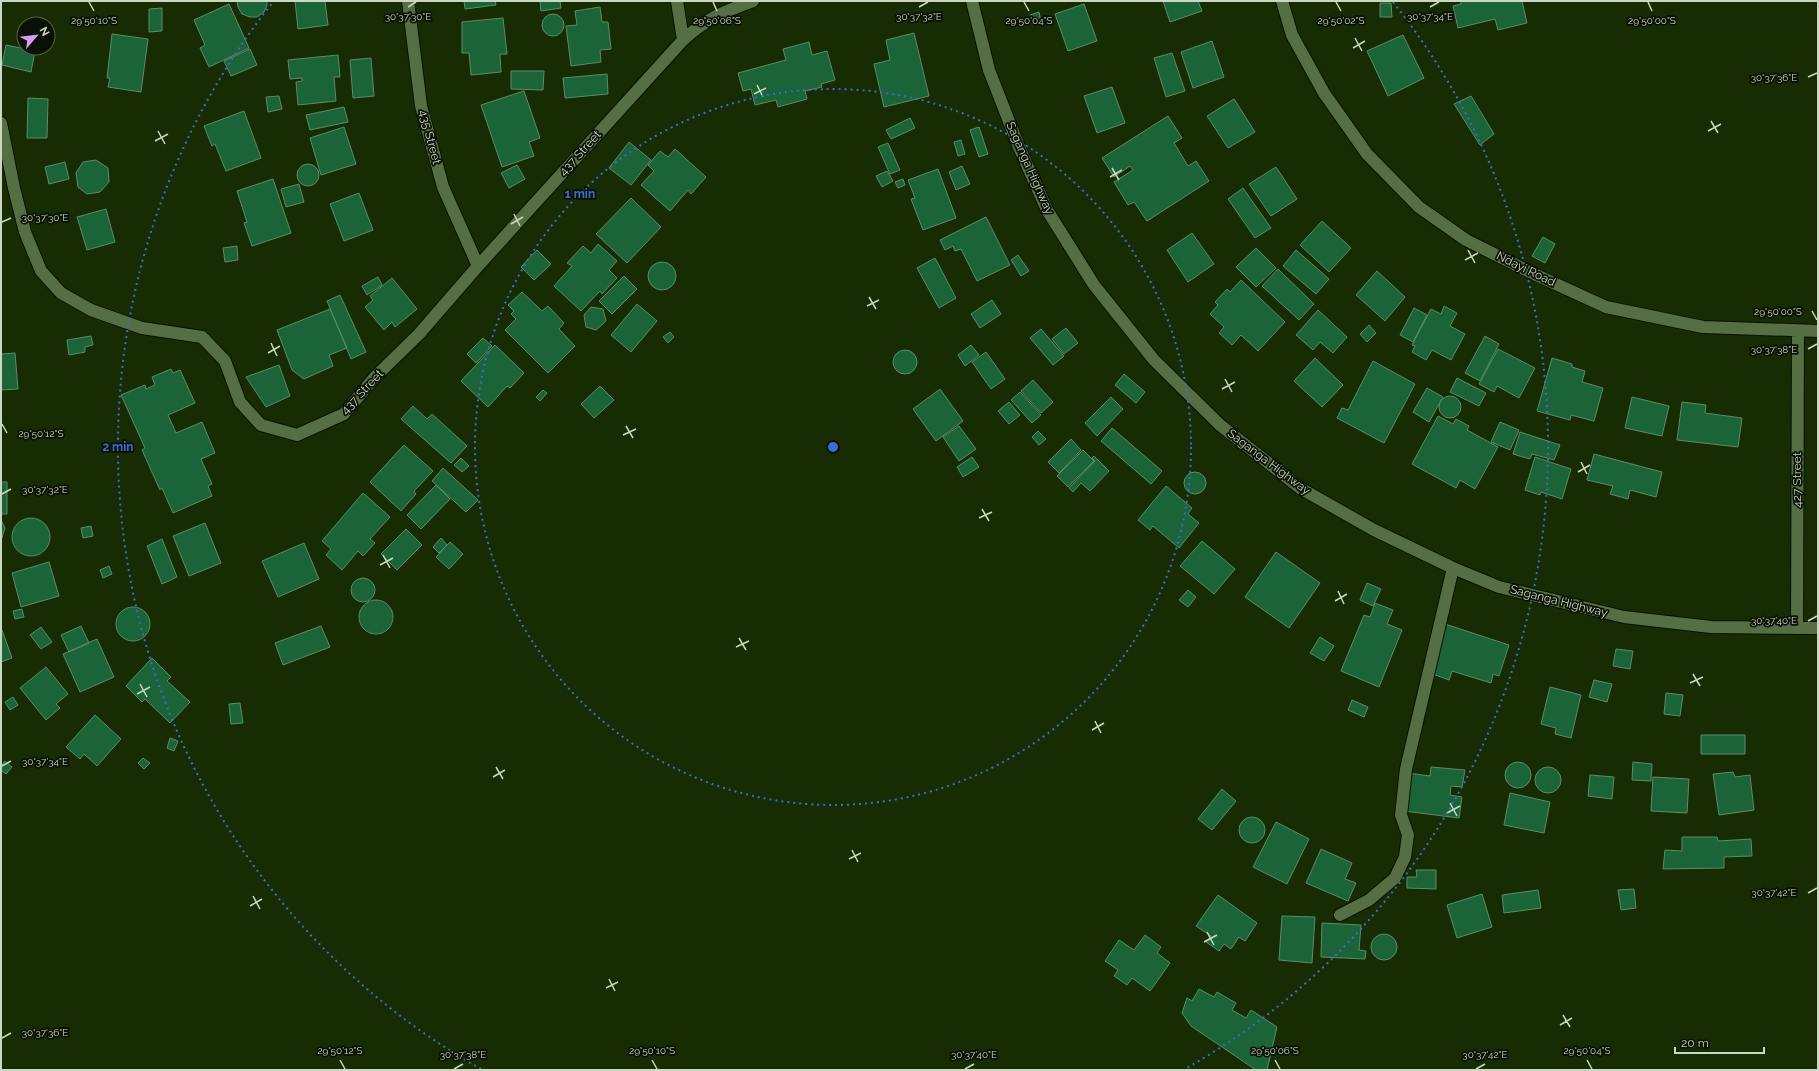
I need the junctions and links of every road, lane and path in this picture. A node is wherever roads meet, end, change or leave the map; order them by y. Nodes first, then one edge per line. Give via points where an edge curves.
1 (408, 1) edge
2 (678, 1) edge
3 (753, 1) edge
4 (972, 1) edge
5 (1282, 1) edge
6 (683, 40) junction
7 (1, 123) edge
8 (478, 266) junction
9 (1818, 331) edge
10 (1798, 332) junction
11 (1453, 568) junction
12 (1797, 628) junction
13 (1818, 628) edge
14 (1340, 915) dead end

1 - 8 street, 435 Street via 423,114 443,187
2 - 6 street
3 - 6 street, 437 Street via 702,23
4 - 11 street, Saganga Highway via 989,70 1047,210 1094,284 1154,360 1220,425 1300,488 1374,530
5 - 10 street, Ndayi Road via 1292,35 1324,93 1367,154 1419,207 1466,240 1606,307 1703,326
6 - 8 street, 437 Street
7 - 8 street, 437 Street via 25,232 42,271 61,293 90,310 142,328 202,337 225,361 240,402 261,425 297,435 344,414
9 - 10 street, Ndayi Road
10 - 12 street, 427 Street
11 - 12 street, Saganga Highway via 1499,587 1624,617 1712,627
11 - 14 street via 1406,769 1401,815 1408,835 1405,857 1395,878 1369,900
12 - 13 street, Saganga Highway

